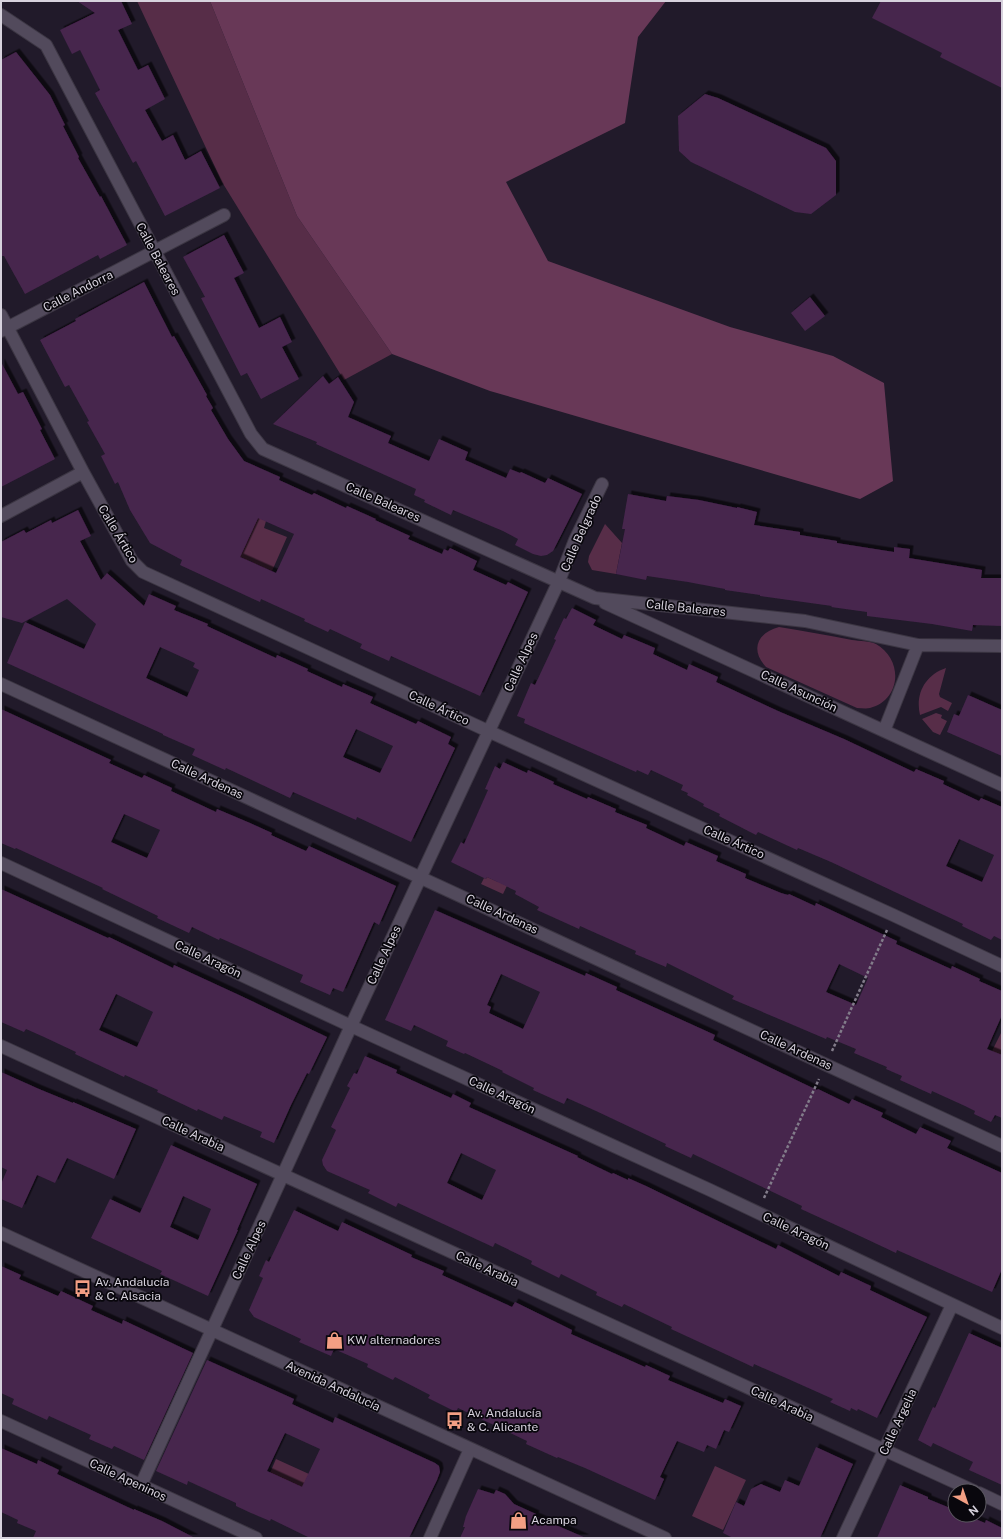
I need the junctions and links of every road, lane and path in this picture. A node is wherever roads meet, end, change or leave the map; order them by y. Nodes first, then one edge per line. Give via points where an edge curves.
1 (1, 15) edge
2 (224, 215) dead end
3 (154, 252) junction
4 (1, 315) edge
5 (4, 329) edge
6 (83, 472) junction
7 (602, 484) dead end
8 (1, 516) edge
9 (559, 581) junction
10 (595, 598) junction
11 (918, 645) junction
12 (1002, 646) edge
13 (1, 684) edge
14 (488, 731) junction
15 (884, 731) junction
16 (1002, 785) edge
17 (1, 863) edge
18 (420, 877) junction
19 (1002, 966) edge
20 (351, 1026) junction
21 (1, 1046) edge
22 (1002, 1146) edge
23 (283, 1175) junction
24 (1, 1233) edge
25 (952, 1305) junction
26 (1002, 1328) edge
27 (212, 1331) junction
28 (1, 1421) edge
29 (470, 1449) junction
30 (885, 1451) junction
31 (956, 1483) edge
32 (141, 1485) junction
33 (987, 1497) edge
34 (1002, 1504) edge
35 (256, 1538) edge
36 (430, 1538) edge
37 (665, 1538) edge
38 (843, 1538) edge

1 - 3 street, Calle Baleares via 46,45
2 - 3 street, Calle Andorra
3 - 5 street, Calle Andorra
3 - 9 street, Calle Baleares via 251,434 263,449
4 - 5 street, Calle Ártico
5 - 6 street, Calle Ártico
6 - 8 street
6 - 14 street, Calle Ártico via 132,561 143,572
7 - 9 street, Calle Belgrado
9 - 10 street, Calle Baleares
9 - 14 street, Calle Alpes
10 - 11 street, Calle Baleares via 805,621
10 - 15 street, Calle Asunción
11 - 12 street, Calle Baleares
11 - 15 street
13 - 18 street, Calle Ardenas
14 - 18 street, Calle Alpes
14 - 19 street, Calle Ártico
15 - 16 street, Calle Asunción
17 - 20 street, Calle Aragón
18 - 20 street, Calle Alpes
18 - 22 street, Calle Ardenas
20 - 23 street, Calle Alpes
20 - 25 street, Calle Aragón via 710,1190
21 - 23 street, Calle Arabia
23 - 27 street, Calle Alpes
23 - 30 street, Calle Arabia
24 - 27 street, Avenida Andalucía
25 - 26 street, Calle Aragón
25 - 30 street, Calle Argelia
27 - 29 street, Avenida Andalucía
27 - 32 street, Calle Alpes
28 - 32 street, Calle Apeninos
29 - 36 street
29 - 37 street, Avenida Andalucía
30 - 31 street, Calle Arabia
30 - 38 street, Calle Argelia
32 - 35 street, Calle Apeninos
33 - 34 street

